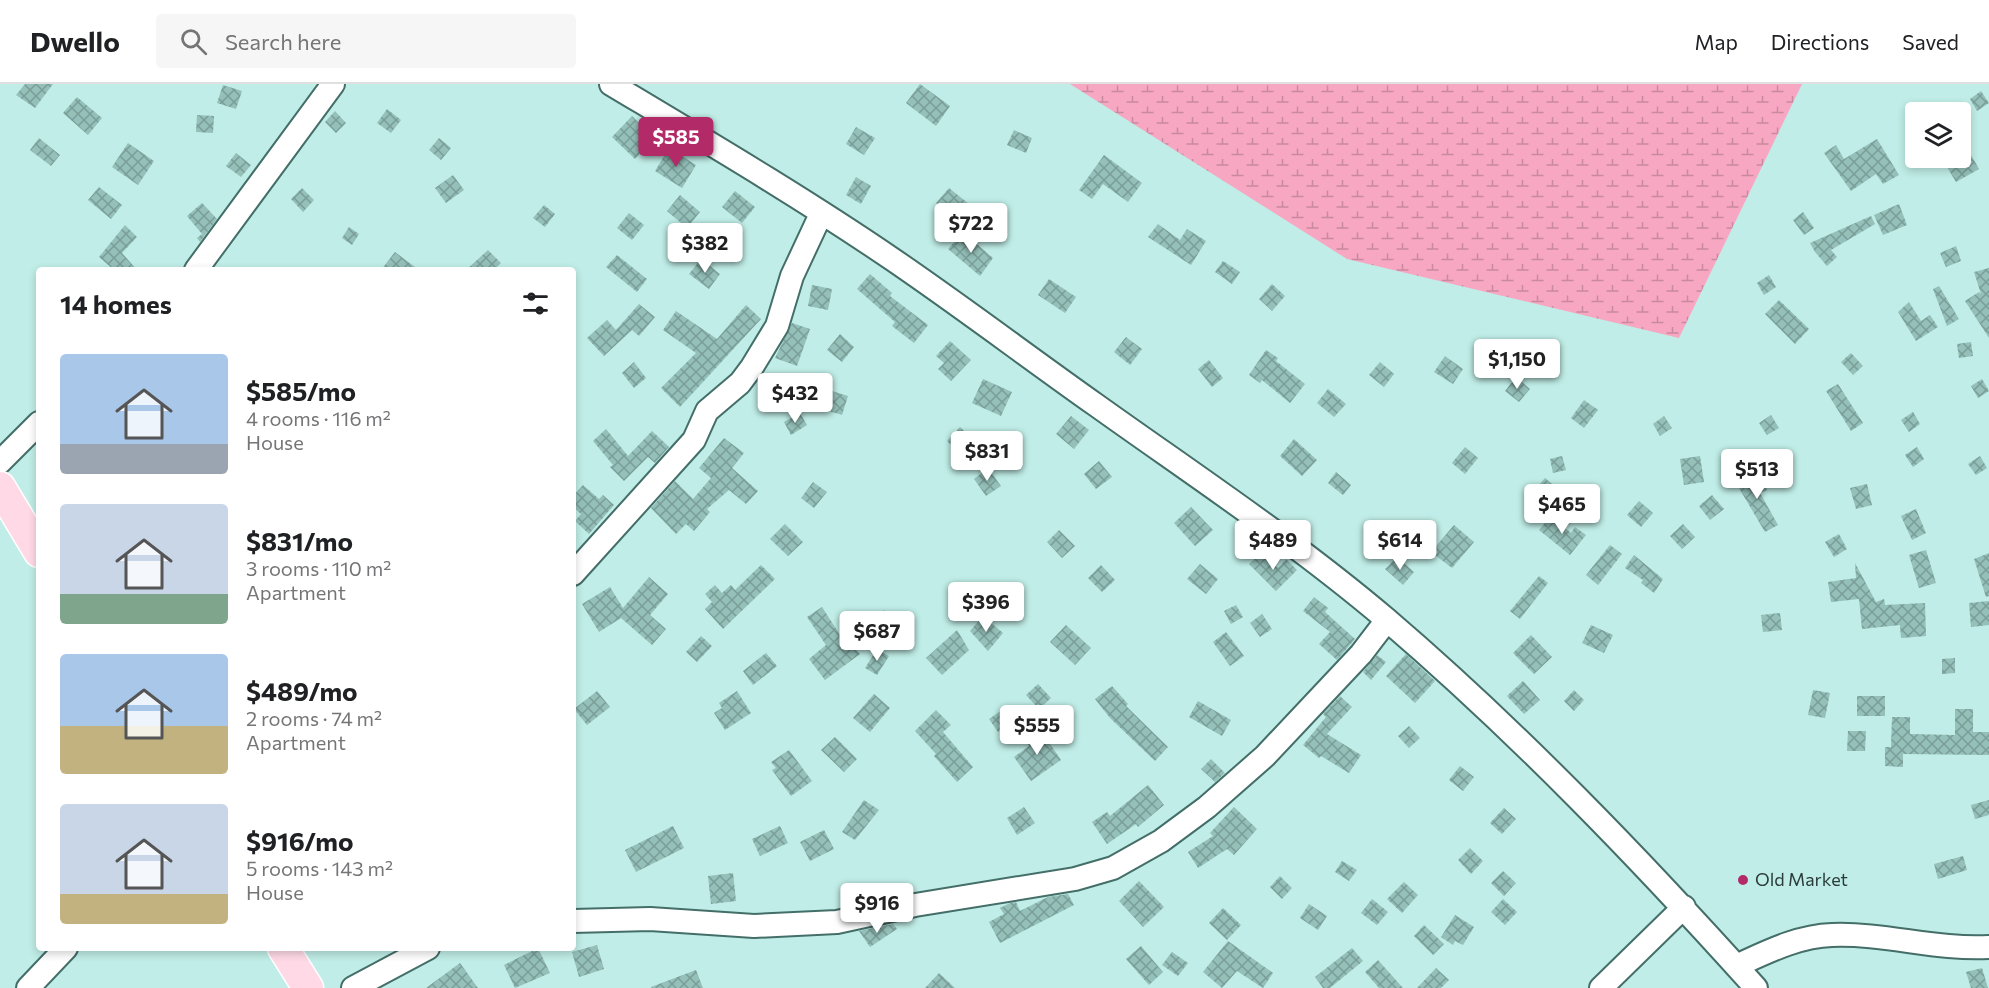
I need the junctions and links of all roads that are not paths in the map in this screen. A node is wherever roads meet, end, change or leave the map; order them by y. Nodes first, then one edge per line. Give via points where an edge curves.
1 (333, 84) edge
2 (611, 84) edge
3 (821, 213) junction
4 (198, 267) edge
5 (36, 426) edge
6 (0, 462) edge
7 (0, 487) edge
8 (36, 547) edge
9 (576, 571) edge
10 (1387, 621) junction
11 (1684, 907) junction
12 (576, 921) edge
13 (1989, 947) edge
14 (63, 951) edge
15 (285, 951) edge
16 (423, 951) edge
17 (1736, 966) junction
18 (28, 988) edge
19 (309, 988) edge
20 (353, 988) edge
21 (1601, 988) edge
22 (1756, 988) edge

1 - 4 street
2 - 3 street
3 - 9 street via 792,276 777,326 759,357 740,383 707,411 694,440
3 - 10 street via 1256,516
5 - 6 street
7 - 8 main road
10 - 11 street via 1528,752
10 - 12 street via 1361,654 1264,756 1161,842 1113,868 1075,879 837,922 754,926 650,919
11 - 17 street
11 - 21 street
13 - 17 street via 1935,946 1831,935 1793,942
14 - 18 street
15 - 19 main road
16 - 20 street
17 - 22 street

